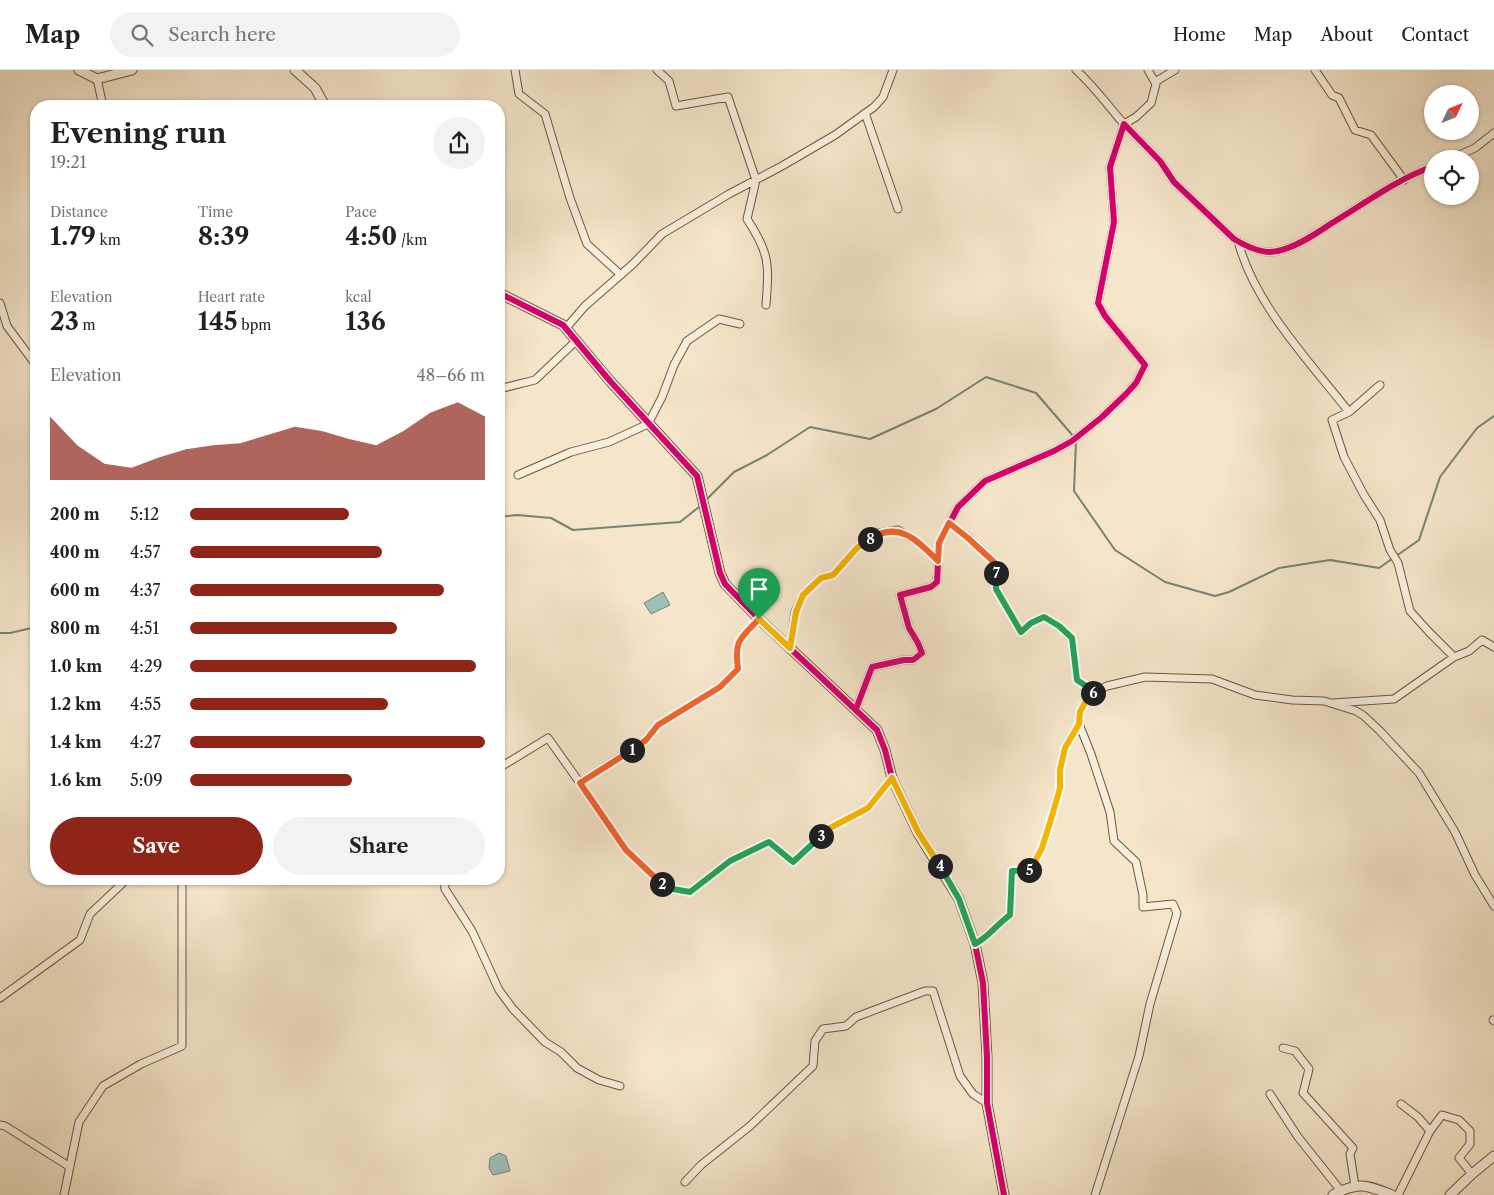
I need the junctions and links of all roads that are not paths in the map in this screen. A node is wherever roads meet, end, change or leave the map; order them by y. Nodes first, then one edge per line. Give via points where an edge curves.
1 (78, 70) edge
2 (132, 70) edge
3 (295, 70) edge
4 (516, 70) edge
5 (657, 70) edge
6 (892, 70) edge
7 (1076, 70) edge
8 (1148, 70) edge
9 (1176, 70) edge
10 (1315, 70) edge
11 (97, 79) junction
12 (1155, 82) junction
13 (102, 100) edge
14 (322, 100) edge
15 (865, 113) junction
16 (1124, 124) junction
17 (1494, 133) edge
18 (1470, 150) edge
19 (1424, 171) edge
20 (756, 180) junction
21 (1404, 180) junction
22 (898, 209) dead end
23 (1238, 241) junction
24 (620, 275) junction
25 (505, 297) edge
26 (0, 303) edge
27 (766, 305) dead end
28 (740, 324) dead end
29 (7, 326) junction
30 (566, 328) junction
31 (0, 331) edge
32 (577, 340) junction
33 (30, 357) edge
34 (1380, 385) dead end
35 (505, 388) edge
36 (1349, 412) junction
37 (648, 424) junction
38 (518, 475) dead end
39 (949, 523) junction
40 (938, 561) junction
41 (759, 619) junction
42 (1494, 647) edge
43 (790, 648) junction
44 (1454, 657) junction
45 (1095, 692) junction
46 (1331, 703) junction
47 (856, 709) junction
48 (1079, 724) junction
49 (505, 764) edge
50 (892, 778) junction
51 (580, 783) junction
52 (120, 885) edge
53 (182, 885) edge
54 (445, 885) edge
55 (1494, 906) edge
56 (975, 944) junction
57 (0, 998) edge
58 (1283, 1048) dead end
59 (620, 1086) dead end
60 (1270, 1094) dead end
61 (986, 1103) junction
62 (1401, 1104) dead end
63 (0, 1125) edge
64 (1430, 1131) junction
65 (1494, 1156) edge
66 (70, 1166) junction
67 (1472, 1174) junction
68 (686, 1182) dead end
69 (1355, 1186) junction
70 (1337, 1193) edge
71 (64, 1195) edge
72 (1004, 1195) edge
73 (1095, 1195) edge
74 (1392, 1195) edge
75 (1398, 1195) edge
76 (1450, 1195) edge

1 - 11 street
2 - 11 street
3 - 14 street via 315,88
4 - 24 street via 519,94 545,114 587,244
5 - 20 street via 669,81 676,106 728,97
6 - 15 street via 880,102
7 - 16 street via 1096,88
8 - 12 street
9 - 12 street
10 - 21 street via 1332,95 1339,98 1355,130 1371,135
11 - 13 street
12 - 16 street via 1151,103
15 - 20 street via 836,135
15 - 22 street
16 - 23 street via 1174,182
16 - 39 street via 1110,167 1114,222 1098,303 1146,365 1126,394 1072,442 985,481 958,507
17 - 18 street
19 - 21 street
20 - 24 street via 662,234
20 - 27 street via 747,220 767,255
21 - 23 street via 1310,237 1281,250 1268,252
23 - 36 street via 1259,293
24 - 30 street
25 - 30 street
26 - 29 street
28 - 37 street via 719,319 687,342
29 - 31 street
29 - 33 street
30 - 32 street
32 - 35 street via 535,380
32 - 37 street
34 - 36 street
36 - 44 street via 1332,420 1344,457 1380,520 1390,550 1398,562 1410,611
37 - 38 street via 609,442 571,452
37 - 41 street via 697,476 720,573 725,584
39 - 40 street via 939,543
39 - 45 street via 996,564 996,589 1021,632 1044,617 1072,638 1077,680
40 - 43 street via 922,545 898,530 879,533 857,548 833,575 821,578 803,595 796,612
40 - 47 street via 937,582 931,587 900,596 909,628 922,653 913,660 872,667
41 - 43 street
41 - 51 street via 738,642 738,669 720,687 658,725 646,740
42 - 44 street via 1482,640 1469,652
43 - 47 street
44 - 46 street via 1394,699
45 - 46 street via 1145,677 1212,679 1255,695
45 - 48 street via 1090,694 1080,712
46 - 55 street via 1364,716 1419,773
47 - 50 street via 877,730
48 - 56 street via 1065,748 1060,788 1042,848 1031,869 1012,871 1010,915
48 - 73 street via 1110,812 1114,841 1136,862 1143,907 1173,904 1177,912 1136,1065
49 - 51 street via 548,738
50 - 51 street via 868,808 830,828 793,862 769,842 730,861 690,892 667,888 626,850
50 - 56 street via 918,832 959,899
52 - 57 street via 90,914 80,940
53 - 66 street via 182,1046 103,1086 79,1122
54 - 59 street via 472,931 499,990 513,1009 545,1042 578,1068 599,1080
56 - 61 street via 983,983
58 - 69 street via 1295,1051 1309,1069 1303,1093 1353,1148 1350,1154
60 - 70 street
61 - 68 street via 973,1094 960,1076 934,991 925,990 856,1017 846,1026 823,1029 815,1041 813,1066
61 - 72 street
62 - 64 street
63 - 66 street
64 - 67 street via 1442,1115 1459,1120 1470,1131 1470,1144 1459,1158
64 - 75 street
65 - 67 street
66 - 71 street
67 - 76 street
69 - 70 street
69 - 74 street via 1368,1186

